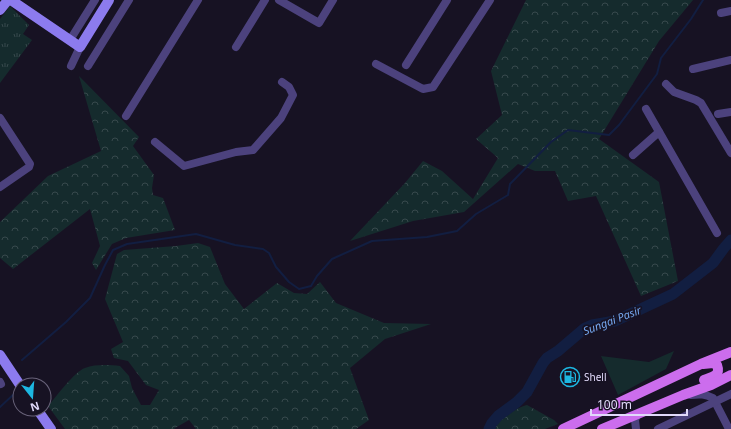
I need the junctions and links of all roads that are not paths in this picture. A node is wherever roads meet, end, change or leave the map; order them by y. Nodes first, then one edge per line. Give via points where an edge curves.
1 (8, 0) edge
2 (11, 0) edge
3 (95, 0) edge
4 (109, 0) edge
5 (129, 0) edge
6 (198, 0) edge
7 (265, 0) edge
8 (279, 0) edge
9 (333, 0) edge
10 (447, 0) edge
11 (490, 0) edge
12 (0, 10) edge
13 (731, 10) edge
14 (721, 13) dead end
15 (70, 40) junction
16 (80, 47) junction
17 (236, 47) dead end
18 (731, 60) edge
19 (376, 64) dead end
20 (406, 65) dead end
21 (71, 66) dead end
22 (88, 66) dead end
23 (693, 68) dead end
24 (282, 82) dead end
25 (666, 84) dead end
26 (646, 109) dead end
27 (731, 112) edge
28 (718, 114) dead end
29 (126, 116) dead end
30 (0, 118) edge
31 (659, 132) junction
32 (155, 142) dead end
33 (731, 153) edge
34 (633, 155) dead end
35 (0, 187) edge
36 (717, 233) dead end
37 (731, 352) edge
38 (0, 355) edge
39 (701, 364) junction
40 (731, 375) edge
41 (15, 377) edge
42 (731, 394) edge
43 (683, 395) junction
44 (715, 402) junction
45 (637, 415) junction
46 (43, 417) edge
47 (627, 418) junction
48 (611, 425) junction
49 (51, 429) edge
50 (563, 429) edge
51 (602, 429) edge
52 (623, 429) edge
53 (636, 429) edge
54 (658, 429) edge
55 (729, 429) edge

1 - 12 street
2 - 15 street
3 - 15 street
4 - 16 street
5 - 22 street
6 - 29 street
7 - 17 street
8 - 9 street via 319,23
10 - 20 street
11 - 19 street via 433,87 423,89
13 - 14 street
15 - 16 street
16 - 21 street
18 - 23 street
24 - 32 street via 289,87 293,95 281,118 252,150 184,166
25 - 33 street via 674,92 701,103
26 - 31 street
27 - 28 street
30 - 35 street via 30,164
31 - 34 street
31 - 36 street
37 - 39 main road
38 - 41 street
39 - 47 main road via 717,365 716,376 637,409
39 - 50 main road
40 - 43 main road
42 - 44 street
43 - 44 street via 708,395
43 - 45 main road
44 - 54 street
44 - 55 street
45 - 47 main road
45 - 53 street
46 - 49 street
47 - 48 main road
48 - 51 main road
48 - 52 street via 618,425

